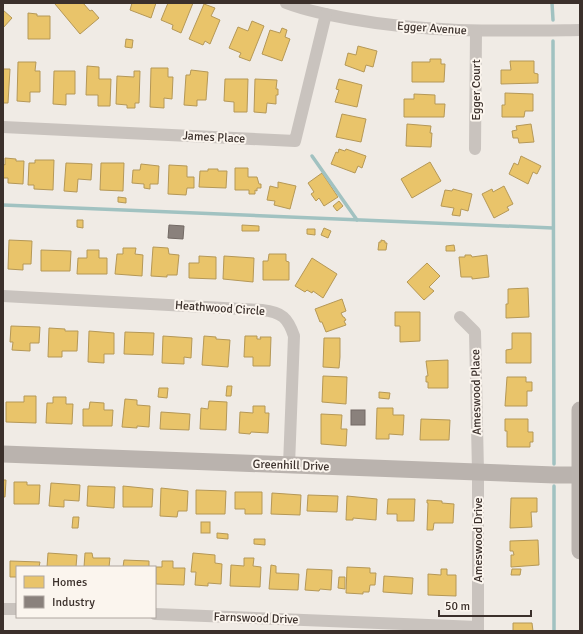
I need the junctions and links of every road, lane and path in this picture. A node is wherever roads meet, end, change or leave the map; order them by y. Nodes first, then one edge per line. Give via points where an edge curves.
1 (286, 3) edge
2 (326, 14) junction
3 (580, 30) edge
4 (476, 31) junction
5 (3, 127) edge
6 (475, 149) dead end
7 (3, 296) edge
8 (460, 317) dead end
9 (580, 410) edge
10 (3, 454) edge
11 (290, 465) junction
12 (478, 472) junction
13 (579, 475) edge
14 (580, 551) edge
15 (3, 609) edge
16 (16, 609) edge
17 (156, 614) edge
18 (478, 629) edge

1 - 2 street, Egger Avenue
2 - 4 street, Egger Avenue via 423,29
2 - 5 street, James Place via 295,141
3 - 4 street, Egger Avenue
4 - 6 street, Egger Court
7 - 11 street, Heathwood Circle via 262,310 279,315 290,322 294,336
8 - 12 street, Ameswood Place via 475,332
9 - 13 street
10 - 11 street, Greenhill Drive
11 - 12 street, Greenhill Drive
12 - 13 street, Greenhill Drive
12 - 18 street, Ameswood Drive
13 - 14 street
15 - 16 street
17 - 18 street, Farnswood Drive

